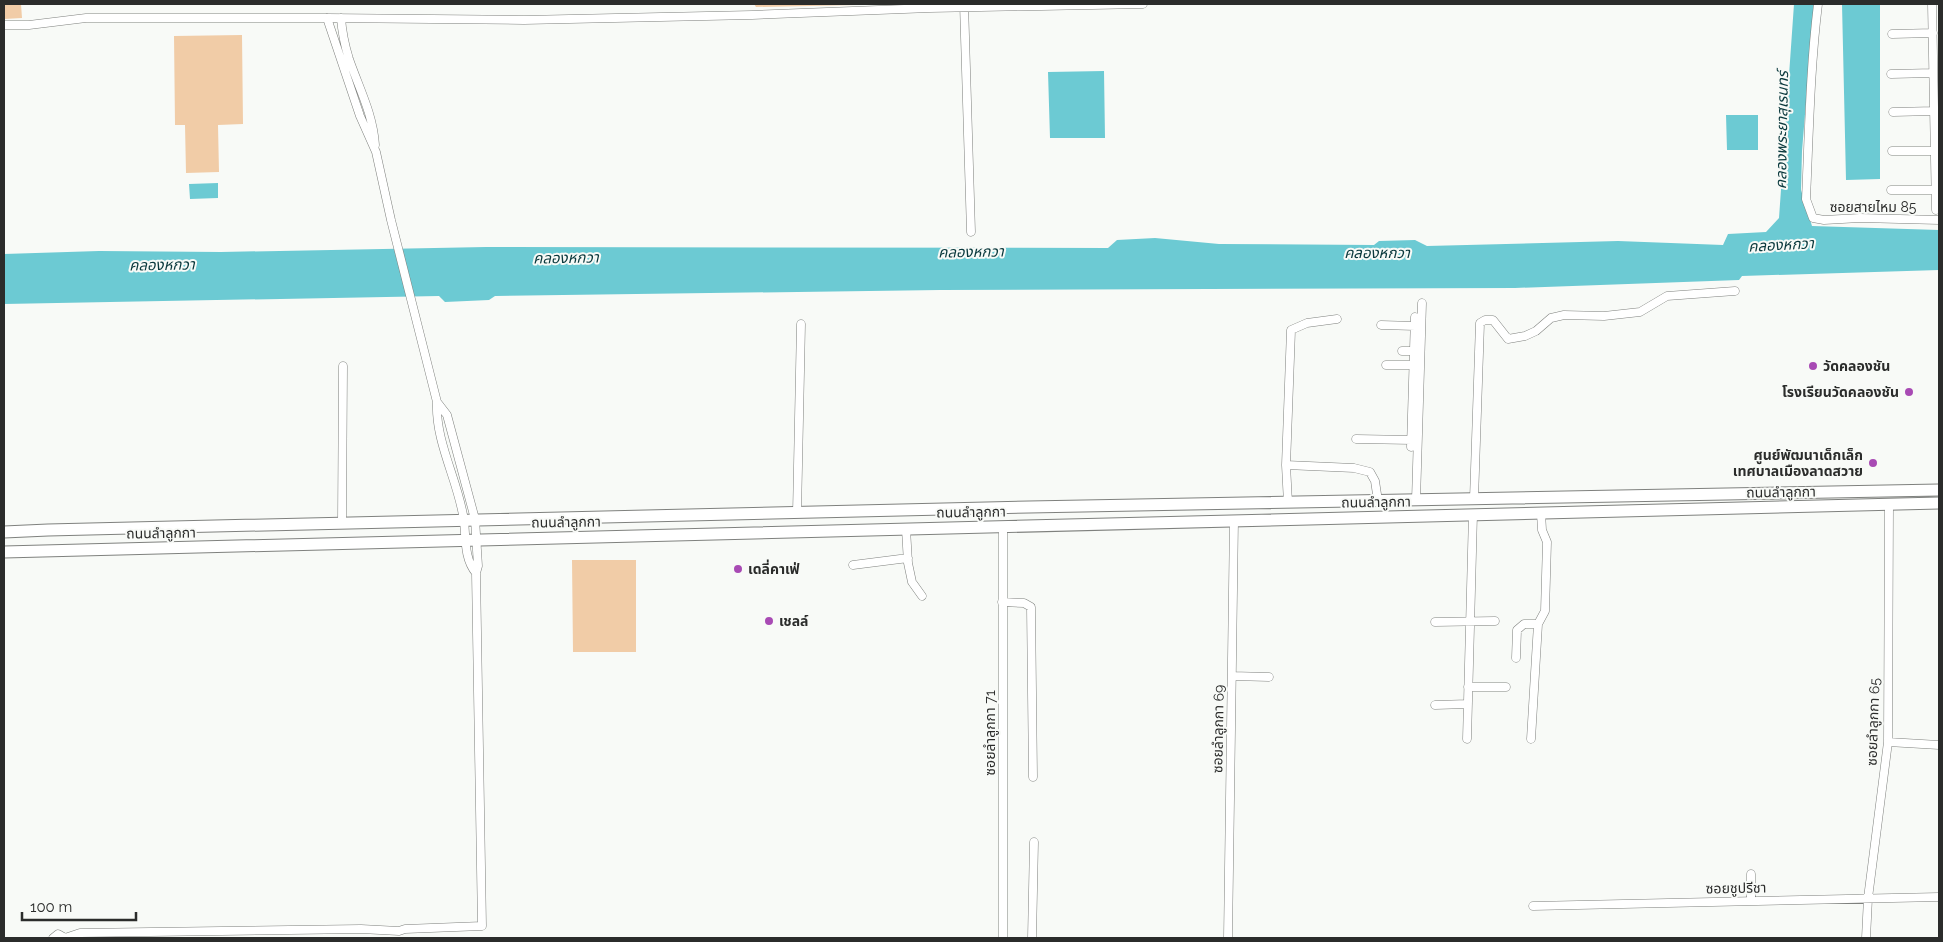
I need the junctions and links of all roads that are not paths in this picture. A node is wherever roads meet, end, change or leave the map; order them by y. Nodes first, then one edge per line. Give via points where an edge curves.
1 (1143, 4) edge
2 (1818, 4) edge
3 (1932, 4) edge
4 (930, 6) edge
5 (964, 6) edge
6 (327, 18) junction
7 (341, 18) junction
8 (4, 25) edge
9 (1933, 33) junction
10 (1892, 34) dead end
11 (1933, 73) junction
12 (1891, 74) dead end
13 (1934, 111) junction
14 (1893, 112) dead end
15 (1892, 151) dead end
16 (1935, 151) junction
17 (376, 152) junction
18 (1891, 190) dead end
19 (1936, 190) junction
20 (1936, 210) dead end
21 (1939, 220) edge
22 (971, 232) dead end
23 (1735, 291) dead end
24 (1422, 303) dead end
25 (1415, 317) dead end
26 (1337, 319) dead end
27 (801, 324) dead end
28 (1381, 325) dead end
29 (1415, 326) junction
30 (1414, 351) junction
31 (1402, 352) dead end
32 (1386, 365) dead end
33 (1413, 365) junction
34 (343, 366) dead end
35 (437, 402) junction
36 (452, 436) junction
37 (1356, 439) dead end
38 (442, 440) junction
39 (1412, 440) junction
40 (1286, 465) junction
41 (462, 471) junction
42 (452, 475) junction
43 (1939, 490) edge
44 (1474, 499) junction
45 (1413, 500) junction
46 (1378, 501) junction
47 (1330, 502) junction
48 (1288, 503) junction
49 (1939, 503) edge
50 (1888, 505) junction
51 (797, 513) junction
52 (1541, 513) junction
53 (1473, 514) junction
54 (1329, 518) junction
55 (470, 519) junction
56 (1234, 520) junction
57 (342, 523) junction
58 (1003, 527) junction
59 (906, 529) junction
60 (4, 532) edge
61 (471, 540) junction
62 (4, 552) edge
63 (908, 558) junction
64 (853, 565) dead end
65 (922, 596) dead end
66 (1002, 602) junction
67 (1470, 621) junction
68 (1495, 621) dead end
69 (1435, 622) dead end
70 (1538, 624) junction
71 (1516, 658) dead end
72 (1232, 676) junction
73 (1269, 677) dead end
74 (1468, 687) junction
75 (1506, 687) dead end
76 (1468, 704) junction
77 (1435, 705) dead end
78 (1531, 739) dead end
79 (1467, 740) dead end
80 (1888, 742) junction
81 (1939, 745) edge
82 (1033, 776) dead end
83 (1034, 842) dead end
84 (1751, 874) dead end
85 (1868, 898) junction
86 (1939, 898) edge
87 (1751, 900) junction
88 (1533, 906) dead end
89 (250, 935) edge
90 (53, 938) edge
91 (1003, 938) edge
92 (1032, 938) edge
93 (1228, 938) edge
94 (1866, 938) edge

1 - 5 street
2 - 21 street, ซอยสายไหม 85 via 1806,199 1813,218
3 - 9 street
4 - 5 street
4 - 7 street via 752,15 524,20
5 - 22 street
6 - 7 street
6 - 8 street via 86,18
6 - 17 street via 360,116
7 - 17 street via 343,40 372,121
9 - 10 street
9 - 11 street
11 - 12 street
11 - 13 street
13 - 14 street
13 - 16 street
15 - 16 street
16 - 19 street
17 - 35 street
18 - 19 street
19 - 20 street
23 - 44 street via 1666,296 1640,312 1604,316 1564,314 1551,318 1525,336 1508,339 1493,320 1480,323
24 - 45 street
25 - 29 street
26 - 40 street via 1306,322 1291,330
27 - 51 street
28 - 29 street
29 - 30 street
30 - 31 street
30 - 33 street
32 - 33 street
33 - 39 street
34 - 57 street
35 - 36 street via 447,415
35 - 38 street
36 - 38 street
36 - 41 street
37 - 39 street
38 - 42 street
39 - 45 street
40 - 46 street via 1354,468 1370,472 1376,481
40 - 48 street
41 - 42 street
41 - 55 street
42 - 55 street
43 - 44 main road, ถนนลำลูกกา
44 - 45 main road, ถนนลำลูกกา
45 - 46 main road, ถนนลำลูกกา
46 - 47 main road, ถนนลำลูกกา
47 - 48 main road, ถนนลำลูกกา
47 - 54 main road
48 - 51 main road, ถนนลำลูกกา
49 - 50 main road, ถนนลำลูกกา
50 - 52 main road, ถนนลำลูกกา
50 - 80 street, ซอยลำลูกกา 65
51 - 55 main road, ถนนลำลูกกา
52 - 53 main road, ถนนลำลูกกา
52 - 70 street via 1547,542 1545,611
53 - 54 main road, ถนนลำลูกกา
53 - 67 street
54 - 56 main road, ถนนลำลูกกา
55 - 57 main road, ถนนลำลูกกา
55 - 61 street
56 - 58 main road, ถนนลำลูกกา
56 - 72 street, ซอยลำลูกกา 69
57 - 60 main road, ถนนลำลูกกา
58 - 59 main road, ถนนลำลูกกา
58 - 66 street, ซอยลำลูกกา 71
59 - 61 main road, ถนนลำลูกกา
59 - 63 street
61 - 62 main road, ถนนลำลูกกา
61 - 89 street via 478,566 482,926
63 - 64 street
63 - 65 street via 912,582
66 - 82 street via 1024,603 1031,607
66 - 91 street, ซอยลำลูกกา 71
67 - 68 street
67 - 69 street
67 - 74 street
70 - 71 street via 1524,624 1517,630
70 - 78 street
72 - 73 street
72 - 93 street, ซอยลำลูกกา 69
74 - 75 street
74 - 76 street
76 - 77 street
76 - 79 street
80 - 81 street
80 - 85 street, ซอยลำลูกกา 65
83 - 92 street
84 - 87 street
85 - 86 street, ซอยชูปรีชา
85 - 87 street, ซอยชูปรีชา
85 - 94 street, ซอยลำลูกกา 65
87 - 88 street, ซอยชูปรีชา
89 - 90 street via 80,934 65,938 58,934

